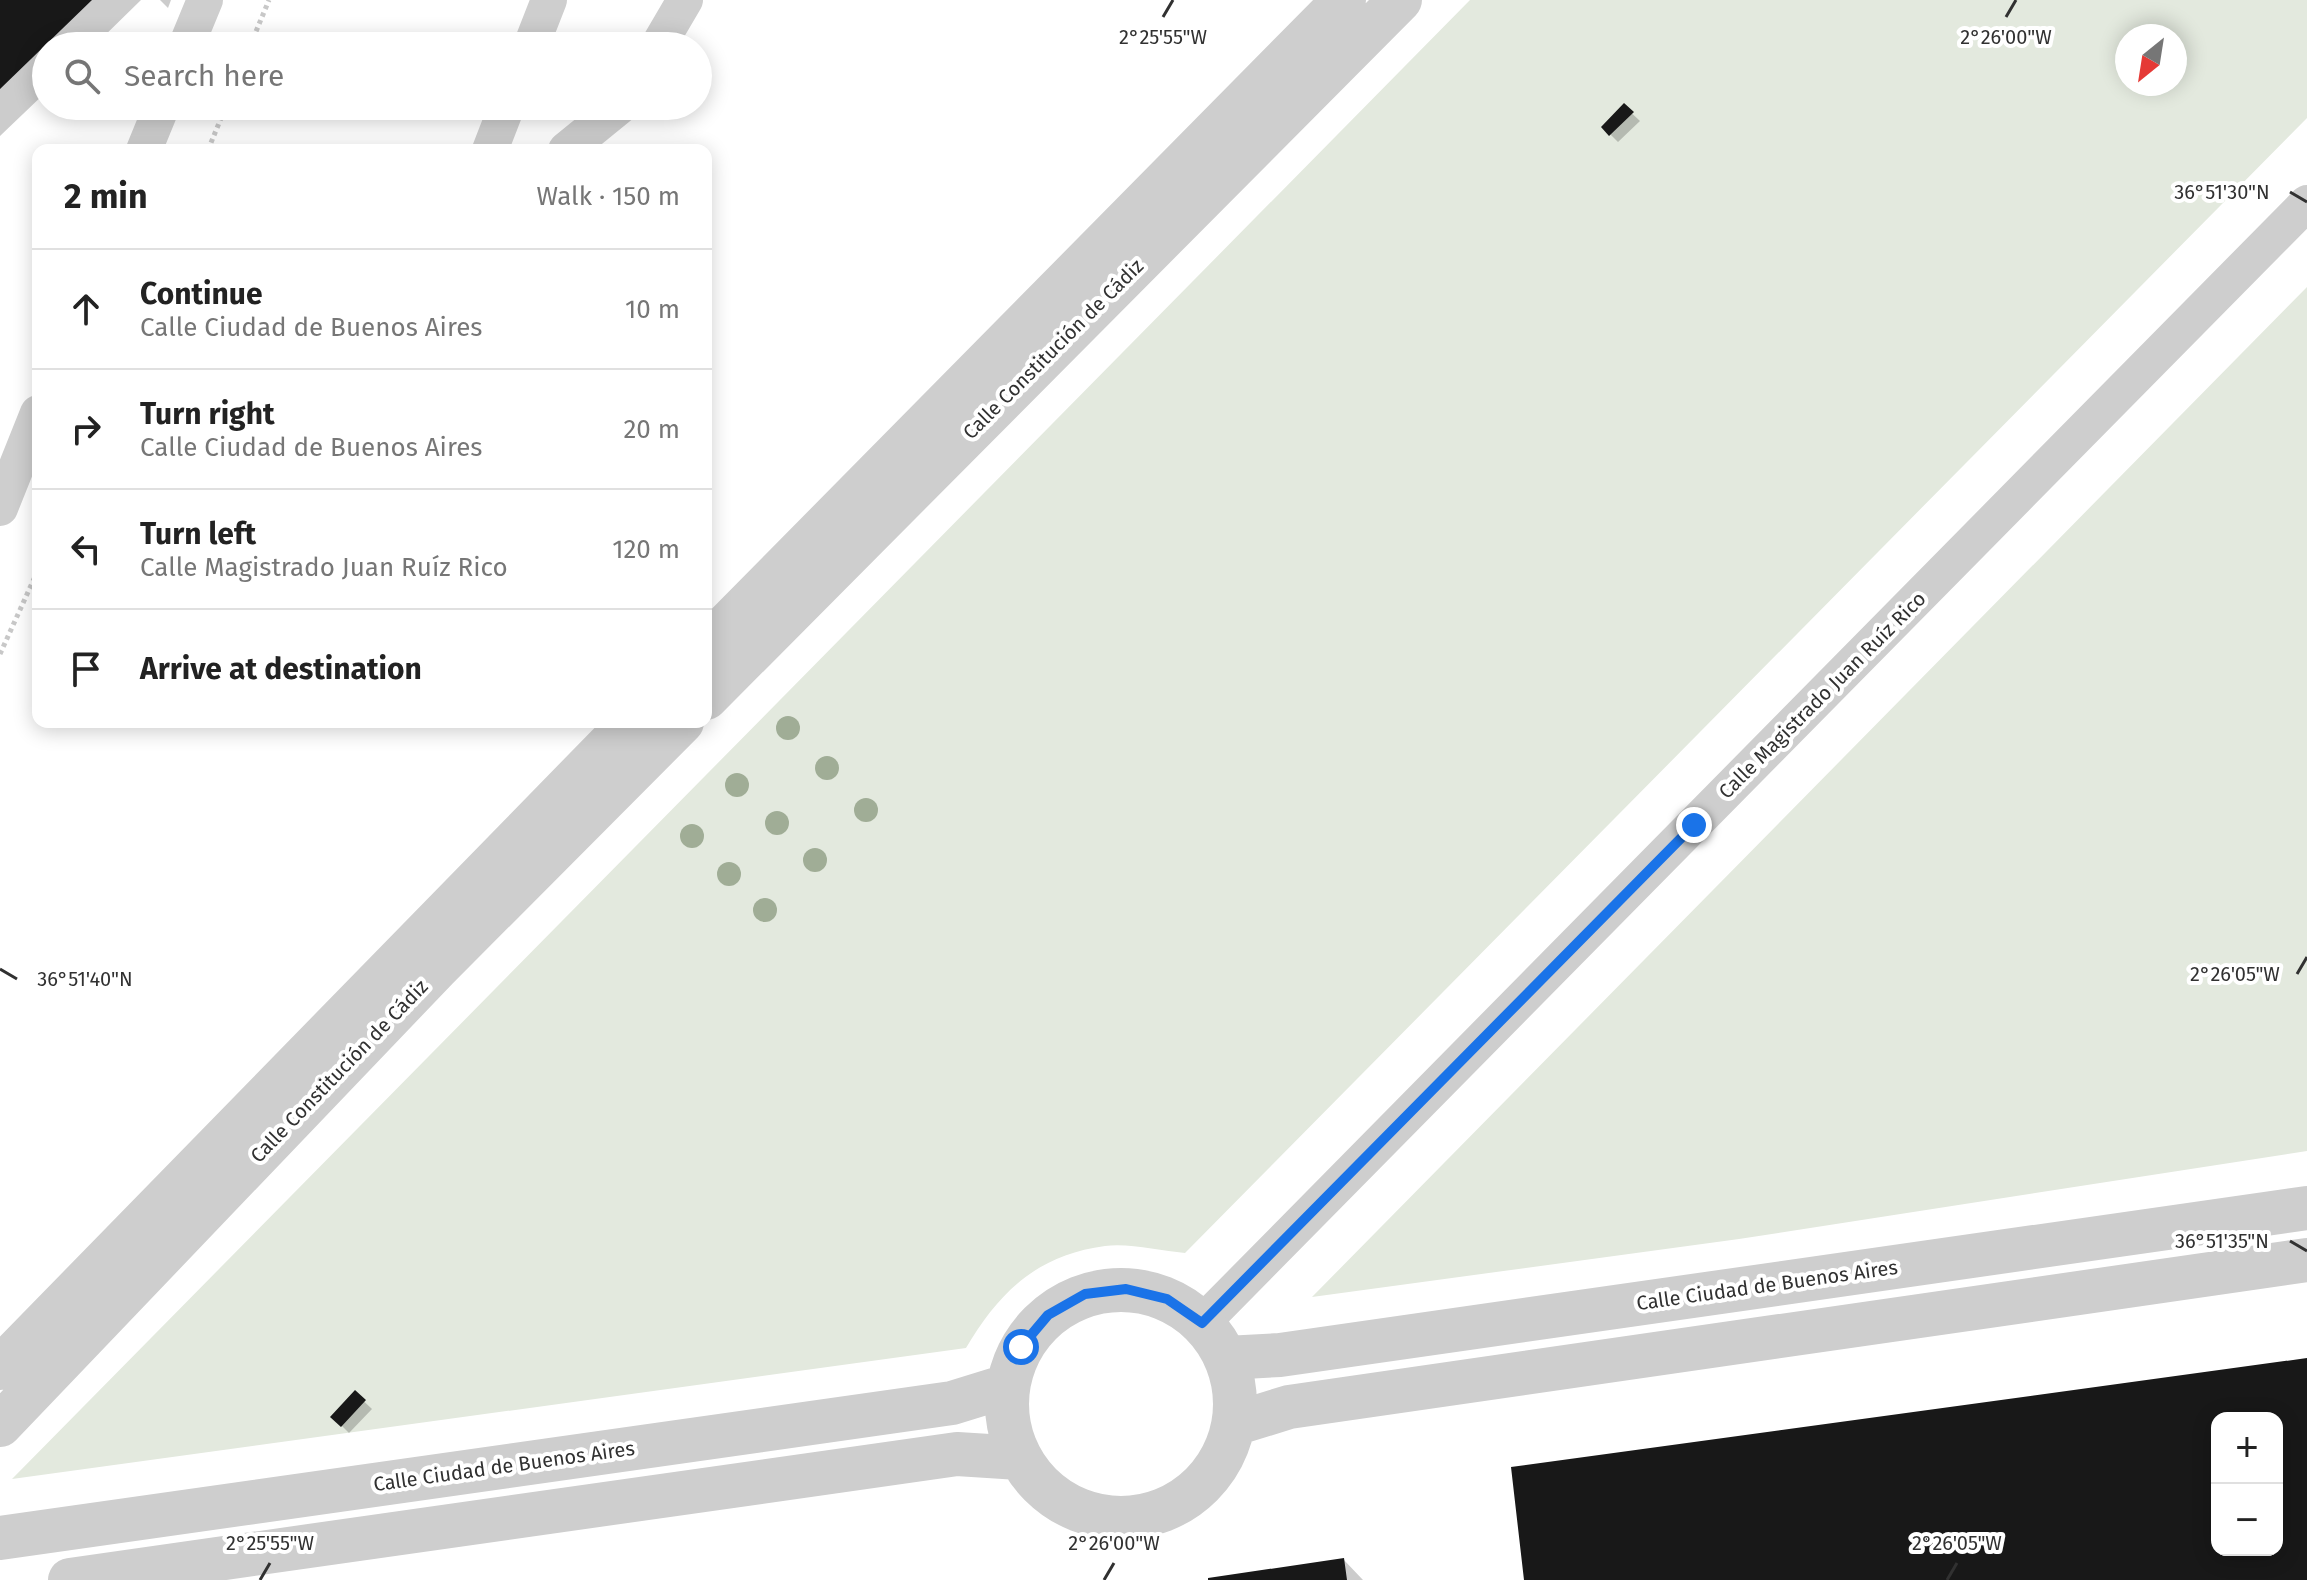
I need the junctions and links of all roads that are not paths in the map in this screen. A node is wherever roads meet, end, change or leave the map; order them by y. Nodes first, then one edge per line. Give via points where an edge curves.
1 (205, 0) edge
2 (549, 0) edge
3 (685, 0) edge
4 (1344, 0) edge
5 (1400, 0) edge
6 (192, 32) edge
7 (536, 32) edge
8 (666, 32) edge
9 (156, 120) edge
10 (502, 120) edge
11 (603, 120) edge
12 (146, 144) edge
13 (492, 144) edge
14 (573, 144) edge
15 (2307, 203) edge
16 (32, 428) edge
17 (0, 508) edge
18 (712, 640) edge
19 (712, 692) edge
20 (625, 728) edge
21 (676, 728) edge
22 (2307, 1208) edge
23 (2307, 1260) edge
24 (1214, 1340) junction
25 (0, 1368) edge
26 (1007, 1386) junction
27 (1234, 1424) junction
28 (0, 1425) edge
29 (1020, 1458) junction
30 (0, 1538) edge
31 (70, 1580) edge

1 - 6 street
2 - 7 street
3 - 8 street
4 - 18 street, Calle Constitución de Cádiz
5 - 19 street, Calle Constitución de Cádiz
9 - 12 street
10 - 13 street
11 - 14 street
15 - 24 street, Calle Magistrado Juan Ruíz Rico
16 - 17 street
20 - 25 street, Calle Constitución de Cádiz
21 - 28 street, Calle Constitución de Cádiz via 437,968
22 - 24 street, Calle Ciudad de Buenos Aires via 1280,1355
23 - 27 street via 1304,1404
24 - 26 street via 1167,1299 1126,1289 1085,1294 1039,1325 1021,1347
24 - 27 street via 1235,1391
26 - 29 street via 1006,1411
26 - 30 street, Calle Ciudad de Buenos Aires via 952,1403
27 - 29 street via 1222,1458 1201,1485 1172,1506 1139,1517 1104,1517 1070,1506 1041,1486
29 - 31 street via 957,1454

